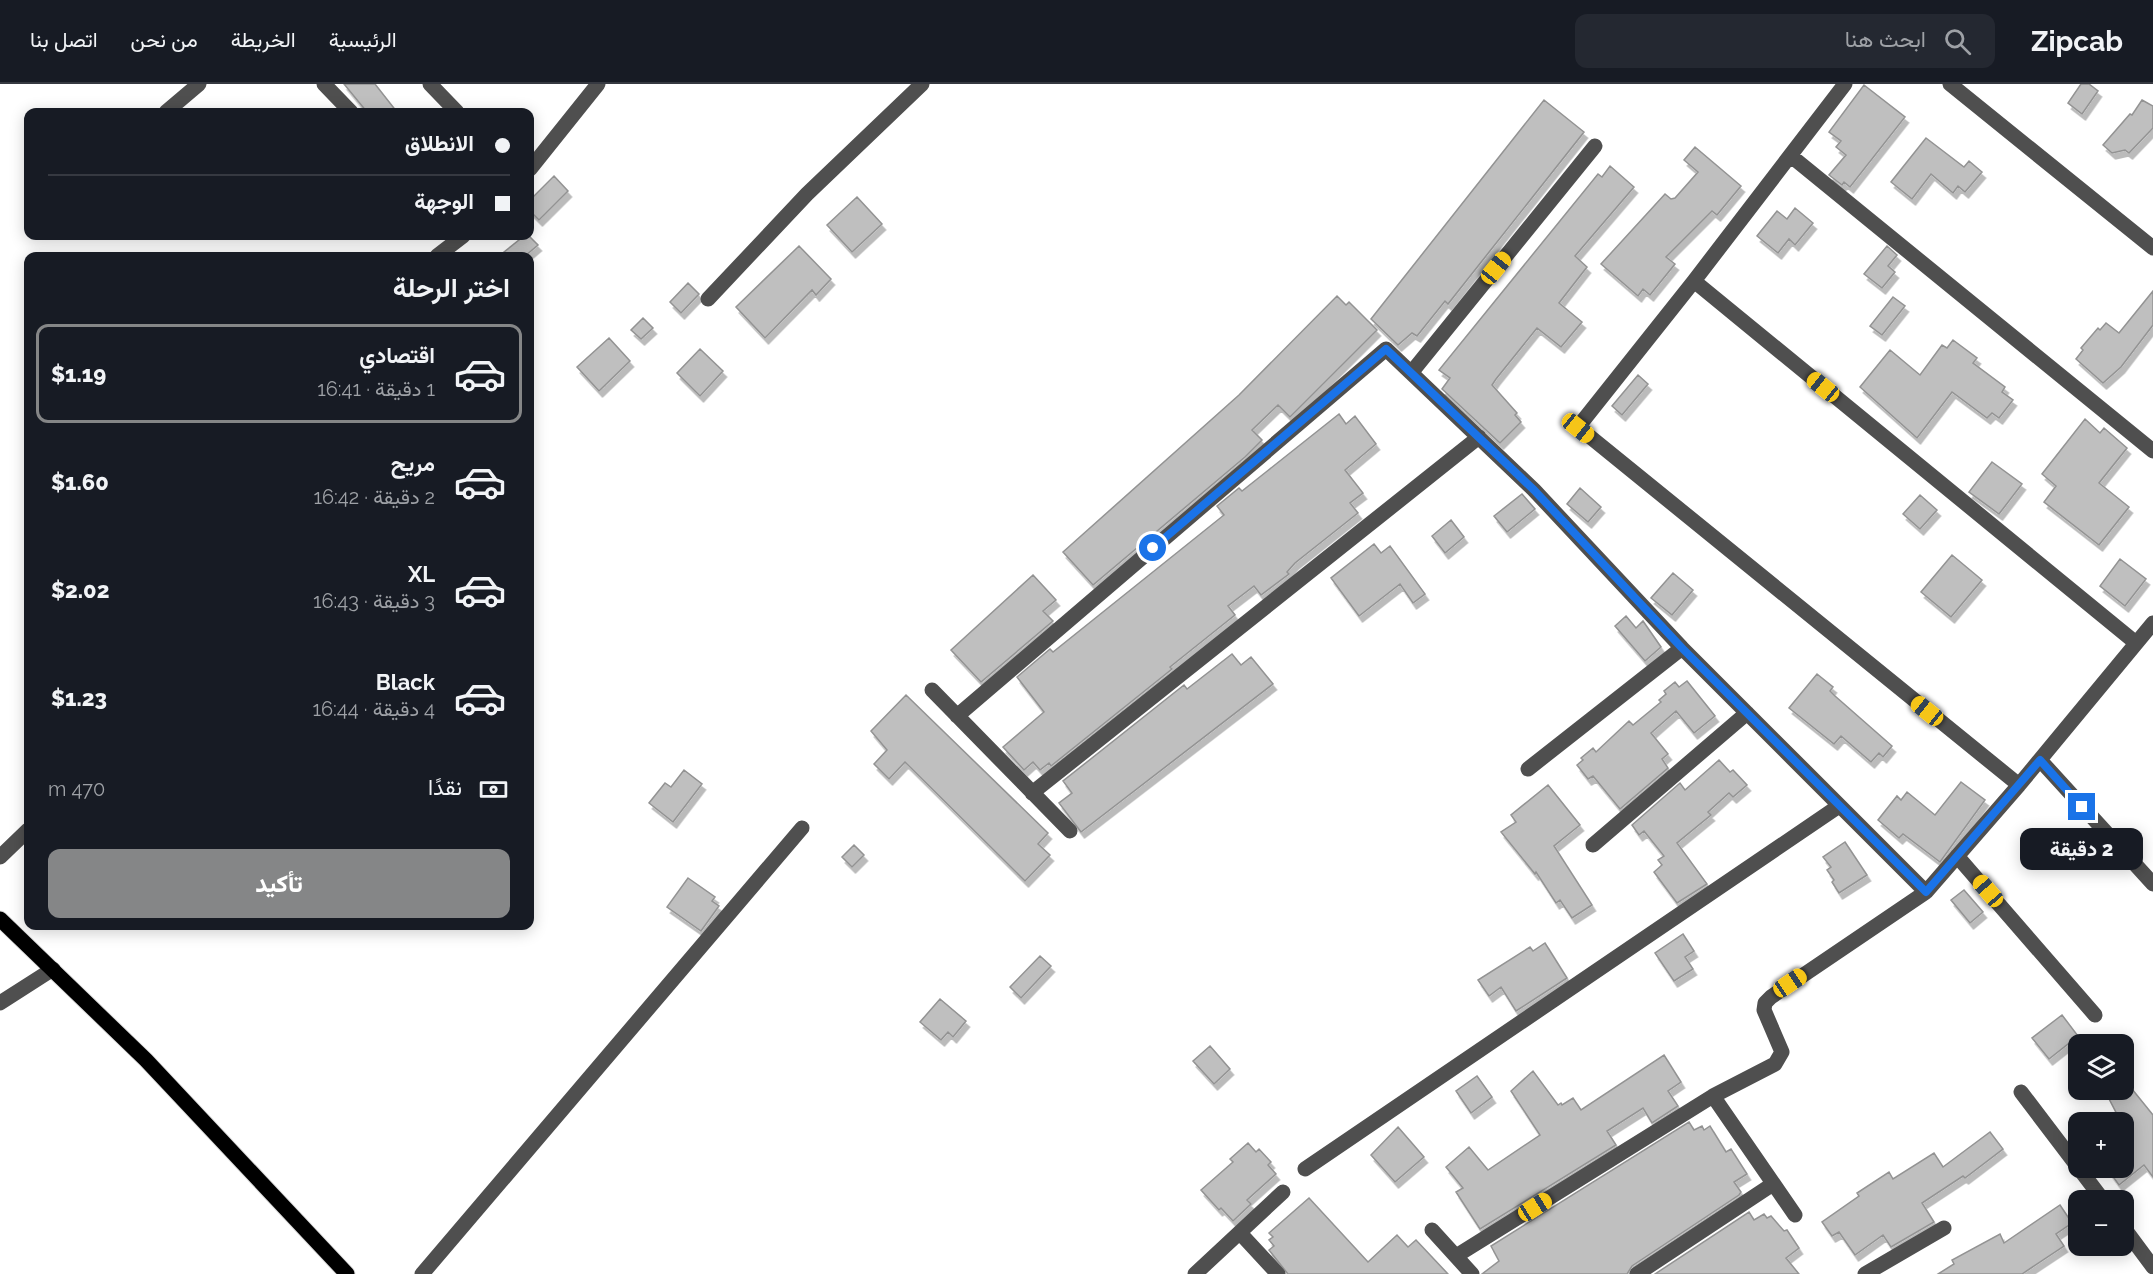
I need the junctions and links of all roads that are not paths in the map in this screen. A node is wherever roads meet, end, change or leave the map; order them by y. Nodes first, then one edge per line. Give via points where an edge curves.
1 (199, 84) edge
2 (324, 84) edge
3 (430, 84) edge
4 (598, 84) edge
5 (922, 84) edge
6 (1845, 84) edge
7 (1950, 84) edge
8 (171, 108) edge
9 (347, 108) edge
10 (453, 108) edge
11 (1595, 146) dead end
12 (1791, 156) junction
13 (534, 164) edge
14 (458, 240) edge
15 (2153, 248) edge
16 (442, 252) edge
17 (1694, 281) junction
18 (708, 299) dead end
19 (1411, 373) junction
20 (1479, 437) junction
21 (2153, 451) edge
22 (2153, 622) edge
23 (2136, 644) junction
24 (1682, 648) junction
25 (932, 690) dead end
26 (1747, 713) junction
27 (957, 716) junction
28 (2040, 760) junction
29 (1528, 769) dead end
30 (2019, 785) junction
31 (1032, 793) junction
32 (1839, 806) junction
33 (802, 828) dead end
34 (1070, 831) dead end
35 (24, 834) edge
36 (1593, 845) dead end
37 (1957, 856) junction
38 (0, 857) edge
39 (2153, 885) edge
40 (1926, 892) junction
41 (0, 919) edge
42 (53, 969) junction
43 (0, 1003) edge
44 (2095, 1015) dead end
45 (2021, 1092) dead end
46 (1713, 1096) junction
47 (1305, 1169) dead end
48 (1773, 1184) junction
49 (2095, 1190) edge
50 (1283, 1192) dead end
51 (1795, 1215) dead end
52 (1944, 1228) dead end
53 (1432, 1230) dead end
54 (1240, 1233) junction
55 (2134, 1241) edge
56 (1456, 1256) junction
57 (2153, 1267) edge
58 (347, 1274) edge
59 (422, 1274) edge
60 (1195, 1274) edge
61 (1278, 1274) edge
62 (1472, 1274) edge
63 (1637, 1274) edge
64 (1865, 1274) edge

1 - 8 street
2 - 9 street
3 - 10 street
4 - 13 street
5 - 18 street via 807,194
6 - 12 street
7 - 15 street
11 - 19 street
12 - 17 street
12 - 21 street
14 - 16 street
17 - 23 street
17 - 30 street via 1578,428
19 - 20 street
19 - 27 street via 1386,349
20 - 24 street
20 - 31 street
22 - 23 street
23 - 28 street
24 - 26 street
24 - 29 street
25 - 27 street
26 - 32 street
26 - 36 street
27 - 31 street
28 - 30 street
28 - 39 street
30 - 37 street
31 - 34 street
32 - 40 street
32 - 47 street
33 - 59 street
35 - 38 street
37 - 40 street
37 - 44 street
40 - 46 street via 1771,996 1764,1010 1781,1058
41 - 42 main road
42 - 43 street
42 - 58 main road via 146,1060
45 - 49 street
46 - 48 street
46 - 56 street
48 - 51 street
48 - 63 street
50 - 54 street
52 - 64 street
53 - 56 street
54 - 60 street
54 - 61 street
55 - 57 street
56 - 62 street

